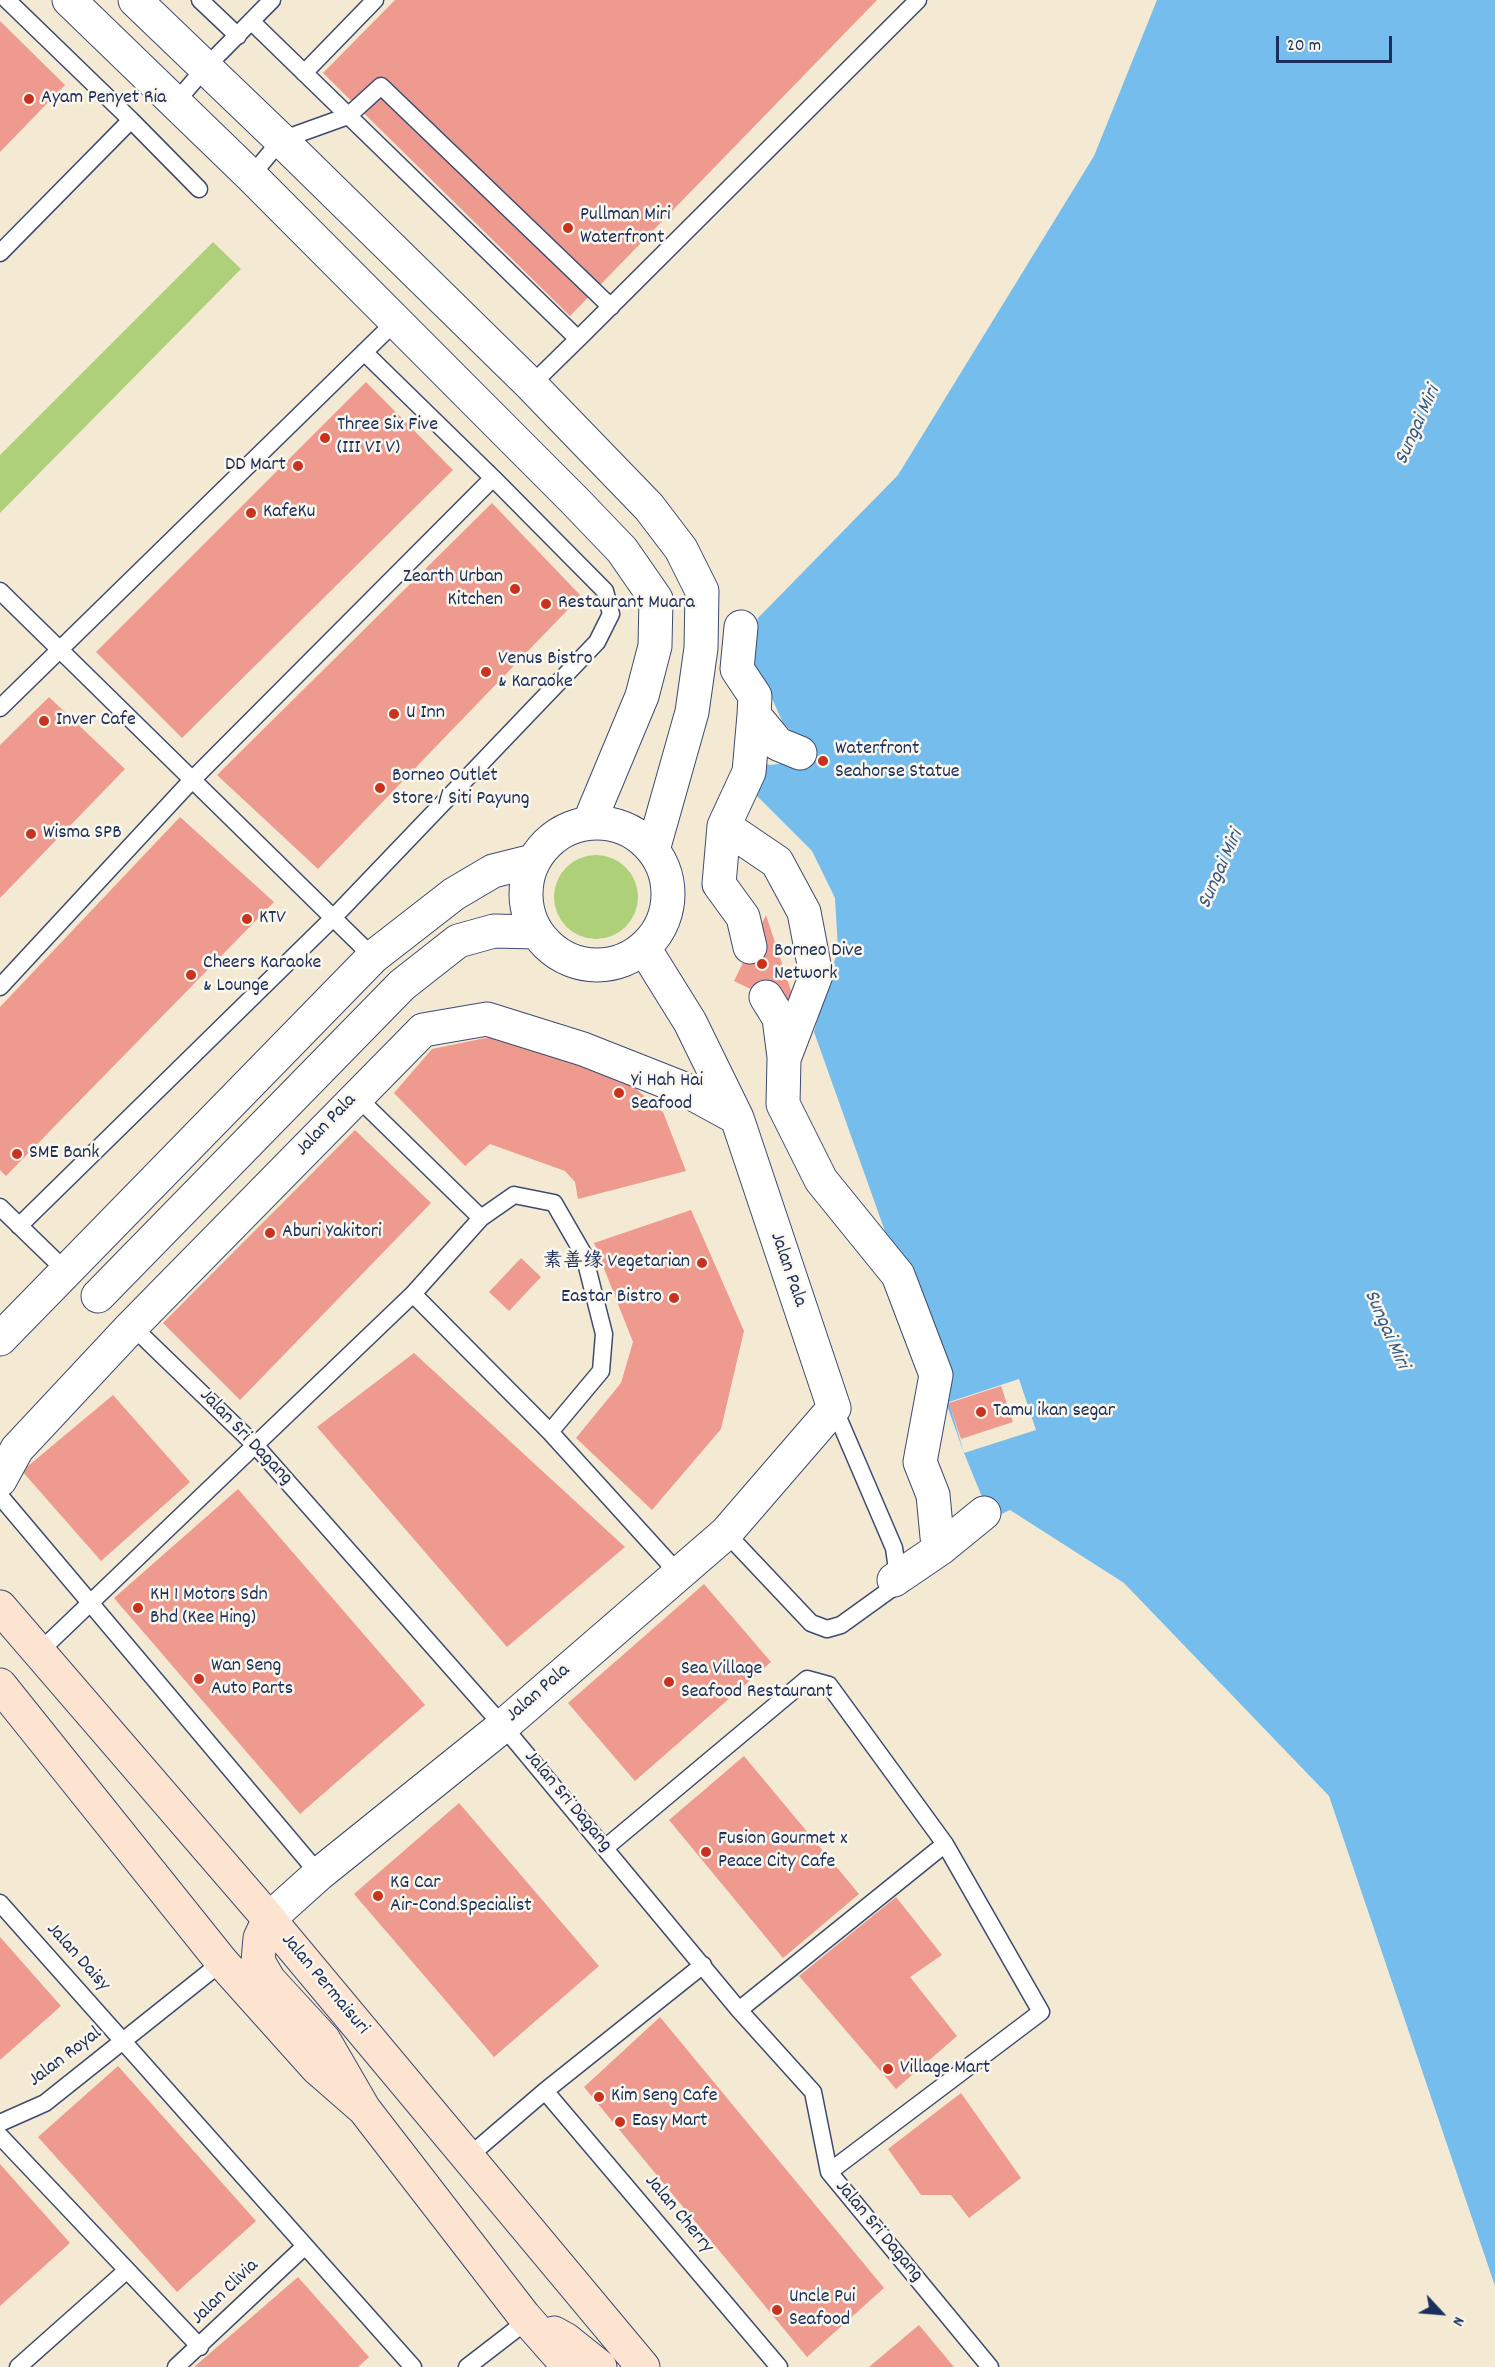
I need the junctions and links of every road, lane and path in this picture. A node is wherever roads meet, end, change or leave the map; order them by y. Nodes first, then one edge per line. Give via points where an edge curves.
1 (7, 0) edge
2 (69, 0) edge
3 (135, 0) edge
4 (200, 0) edge
5 (272, 0) edge
6 (375, 0) edge
7 (918, 0) edge
8 (252, 21) junction
9 (238, 36) junction
10 (205, 68) junction
11 (304, 73) junction
12 (175, 104) junction
13 (348, 116) junction
14 (131, 120) junction
15 (282, 140) junction
16 (251, 176) junction
17 (199, 189) dead end
18 (0, 253) edge
19 (611, 307) junction
20 (396, 321) junction
21 (578, 339) junction
22 (364, 352) junction
23 (531, 385) junction
24 (493, 478) junction
25 (0, 591) edge
26 (741, 627) dead end
27 (59, 650) junction
28 (0, 708) edge
29 (754, 716) junction
30 (800, 753) dead end
31 (191, 781) junction
32 (589, 823) junction
33 (724, 826) junction
34 (652, 850) junction
35 (533, 861) junction
36 (332, 919) junction
37 (536, 932) junction
38 (750, 947) dead end
39 (644, 948) junction
40 (373, 957) junction
41 (0, 969) edge
42 (17, 969) junction
43 (402, 985) junction
44 (0, 987) edge
45 (766, 997) dead end
46 (784, 1059) junction
47 (356, 1096) junction
48 (737, 1118) junction
49 (0, 1207) edge
50 (481, 1218) junction
51 (19, 1226) junction
52 (67, 1272) junction
53 (413, 1294) junction
54 (98, 1296) junction
55 (132, 1326) junction
56 (0, 1340) edge
57 (834, 1408) junction
58 (550, 1432) junction
59 (8, 1444) edge
60 (255, 1445) junction
61 (0, 1480) edge
62 (0, 1496) edge
63 (984, 1513) dead end
64 (726, 1533) junction
65 (941, 1548) junction
66 (679, 1574) junction
67 (894, 1580) junction
68 (90, 1604) junction
69 (0, 1606) edge
70 (39, 1652) junction
71 (0, 1685) edge
72 (503, 1726) junction
73 (945, 1844) junction
74 (605, 1848) junction
75 (319, 1874) junction
76 (0, 1903) edge
77 (269, 1919) junction
78 (222, 1962) junction
79 (703, 1965) junction
80 (739, 2010) junction
81 (123, 2041) junction
82 (545, 2091) junction
83 (364, 2109) junction
84 (0, 2123) edge
85 (0, 2136) edge
86 (468, 2157) junction
87 (829, 2172) junction
88 (304, 2247) junction
89 (126, 2271) junction
90 (528, 2320) junction
91 (200, 2347) junction
92 (18, 2367) edge
93 (176, 2367) edge
94 (413, 2367) edge
95 (466, 2367) edge
96 (569, 2367) edge
97 (600, 2367) edge
98 (643, 2367) edge
99 (779, 2367) edge
100 (990, 2367) edge

1 - 14 lane
2 - 12 street
3 - 10 street
4 - 9 lane
5 - 8 lane
6 - 11 lane
7 - 19 lane
8 - 9 lane
8 - 11 lane
9 - 10 lane
10 - 12 lane
10 - 15 street
11 - 13 lane
12 - 16 street
13 - 15 lane
13 - 19 lane via 381,86
13 - 21 lane
14 - 17 lane
14 - 18 lane
15 - 16 lane
15 - 23 street
16 - 20 street
19 - 21 lane
20 - 22 lane
20 - 32 street via 622,550 656,598 655,646 642,696
21 - 23 lane
22 - 24 lane
22 - 27 lane
23 - 34 street via 649,507 681,549 702,591 701,648 692,712
24 - 31 lane
24 - 36 lane via 605,591 611,614 597,642
25 - 27 lane
26 - 29 street via 737,669 755,696
27 - 28 lane
27 - 31 lane
29 - 30 street via 778,744
29 - 33 street via 749,772
31 - 36 lane
31 - 42 lane
32 - 34 street via 613,825 635,834
32 - 35 street via 567,830 547,843
33 - 38 street via 718,884 743,917
33 - 46 street via 777,862 804,912 816,975
34 - 39 street via 665,879 666,911
35 - 37 street via 526,885 527,909
35 - 40 street via 493,872 454,894
36 - 40 lane
36 - 51 lane
37 - 39 street via 552,951 574,962 615,962
37 - 43 street via 494,931 458,941
39 - 48 street via 690,1022
40 - 43 street
40 - 52 street
41 - 42 lane
42 - 44 lane
43 - 54 street
45 - 46 street via 779,1018
46 - 65 street via 783,1104 821,1180 898,1275 936,1376 920,1462 933,1495
47 - 48 street, Jalan Pala via 423,1030 487,1019 583,1049 682,1088
47 - 50 lane
47 - 55 street, Jalan Pala
48 - 57 street, Jalan Pala
49 - 51 lane, Jalan Sri Dagang
50 - 53 lane
50 - 58 lane via 514,1195 554,1203 584,1255 604,1335 601,1371
51 - 52 lane, Jalan Sri Dagang
52 - 54 street, Jalan Sri Dagang
52 - 56 street
53 - 58 lane
53 - 60 lane
54 - 55 street, Jalan Sri Dagang
55 - 59 street, Jalan Pala
55 - 60 lane, Jalan Sri Dagang
57 - 64 street, Jalan Pala
57 - 67 lane via 894,1548
58 - 66 lane
59 - 61 street, Jalan Pala
60 - 68 lane
60 - 72 lane, Jalan Sri Dagang
62 - 68 lane
63 - 65 street
64 - 66 street, Jalan Pala
64 - 67 lane via 811,1623 827,1629 841,1625 891,1589
65 - 67 street
66 - 72 street, Jalan Pala
68 - 70 lane
68 - 75 lane
69 - 70 street, Jalan Permaisuri
70 - 77 street, Jalan Permaisuri
71 - 78 street
72 - 74 lane, Jalan Sri Dagang
72 - 75 street, Jalan Pala
73 - 74 lane via 829,1685 807,1679
73 - 80 lane
73 - 87 lane via 1041,2012
74 - 79 lane, Jalan Sri Dagang
75 - 77 street, Jalan Pala
76 - 81 lane, Jalan Daisy
77 - 83 street via 260,1938 258,1961 269,1980 324,2040
77 - 86 street, Jalan Permaisuri
78 - 81 lane, Jalan Royal
78 - 83 street via 317,2068
79 - 80 lane, Jalan Sri Dagang
79 - 82 lane
80 - 87 lane, Jalan Sri Dagang via 813,2092
81 - 84 lane, Jalan Royal via 45,2103
81 - 88 lane, Jalan Daisy
82 - 86 lane
82 - 99 lane, Jalan Cherry
83 - 90 street
85 - 89 lane
86 - 98 street, Jalan Permaisuri
87 - 100 lane, Jalan Sri Dagang
88 - 91 lane, Jalan Clivia
88 - 94 lane, Jalan Daisy
89 - 91 lane
89 - 92 lane
90 - 95 lane
90 - 96 street
90 - 97 street via 565,2338
91 - 93 lane, Jalan Clivia

